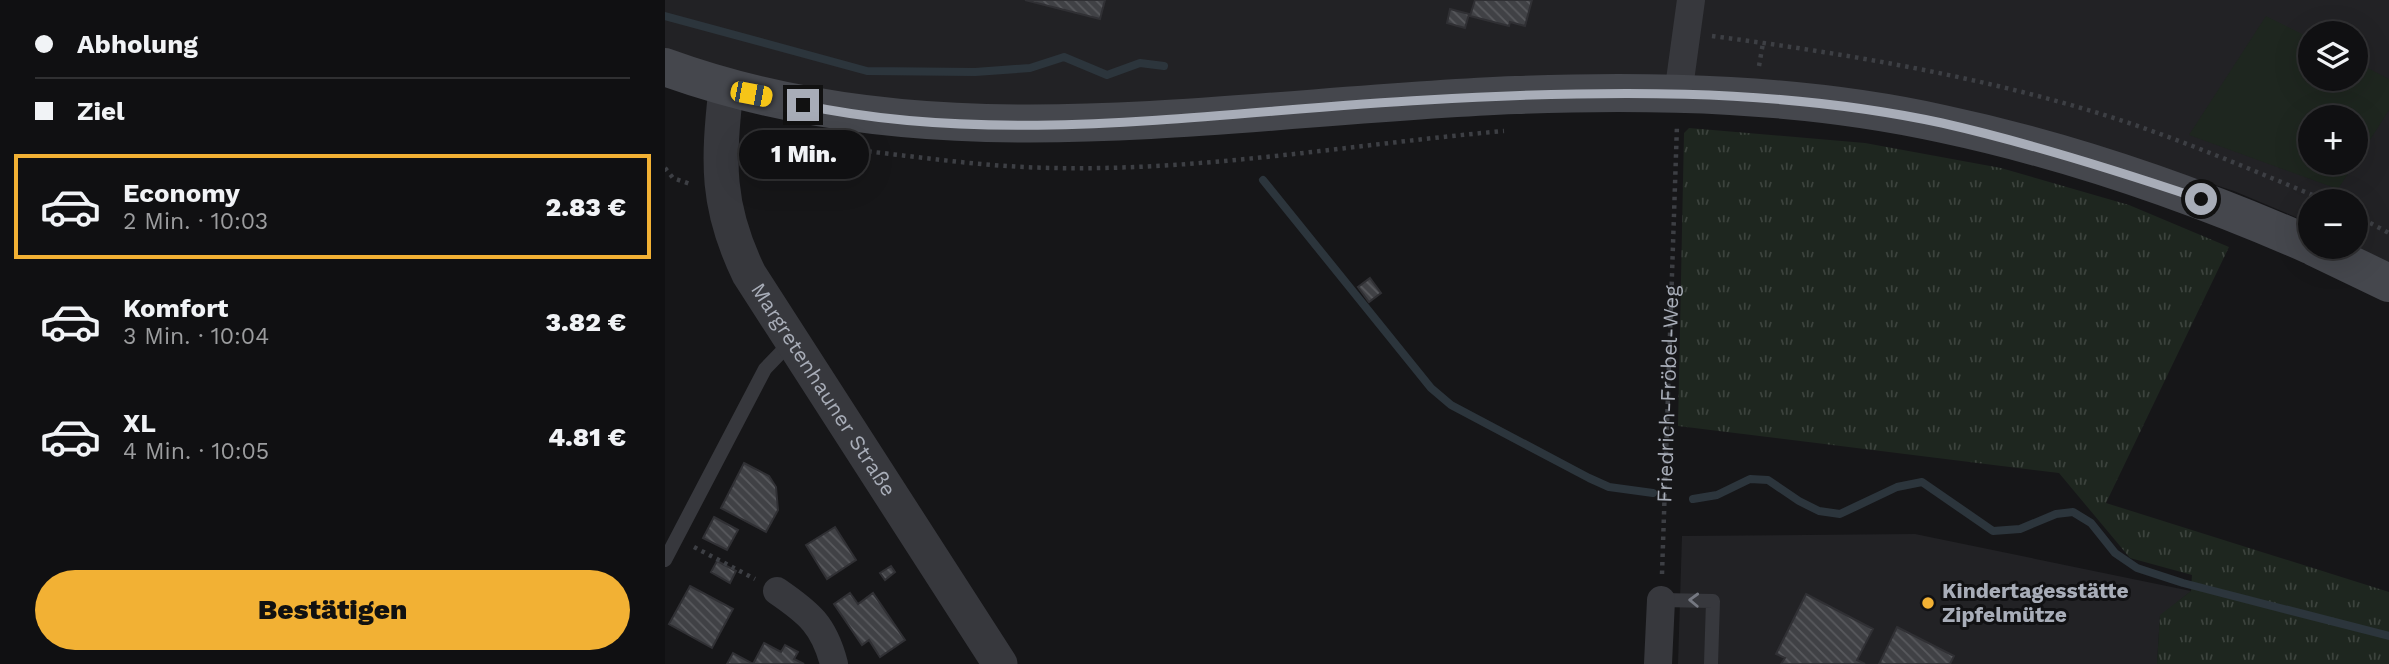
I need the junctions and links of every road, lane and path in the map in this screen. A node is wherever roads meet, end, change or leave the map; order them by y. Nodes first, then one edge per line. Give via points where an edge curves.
1 (1691, 0) edge
2 (1684, 32) junction
3 (665, 67) edge
4 (726, 89) junction
5 (1678, 109) junction
6 (2298, 189) edge
7 (2368, 222) edge
8 (2389, 233) edge
9 (2298, 240) edge
10 (2339, 259) edge
11 (2389, 283) edge
12 (792, 341) junction
13 (677, 538) junction
14 (665, 560) edge
15 (777, 591) joint
16 (1661, 600) junction
17 (834, 664) edge
18 (1000, 664) edge
19 (1658, 664) edge
20 (1711, 664) edge

1 - 2 street
2 - 5 street
2 - 6 path via 1846,56 2005,87 2100,113
3 - 4 main road
4 - 5 main road via 829,110 957,123 1109,121 1504,96
4 - 12 street, Margretenhauner Straße via 719,143 727,221 749,274
5 - 9 main road via 1753,98 1939,123 2089,161 2223,207
5 - 16 path, Friedrich-Fröbel-Weg
7 - 8 path
10 - 11 main road
12 - 13 lane via 765,369
12 - 18 street, Margretenhauner Straße
13 - 14 lane
13 - 15 path
15 - 17 street via 811,614
16 - 19 street
20 -> 16 lane via 1713,601

